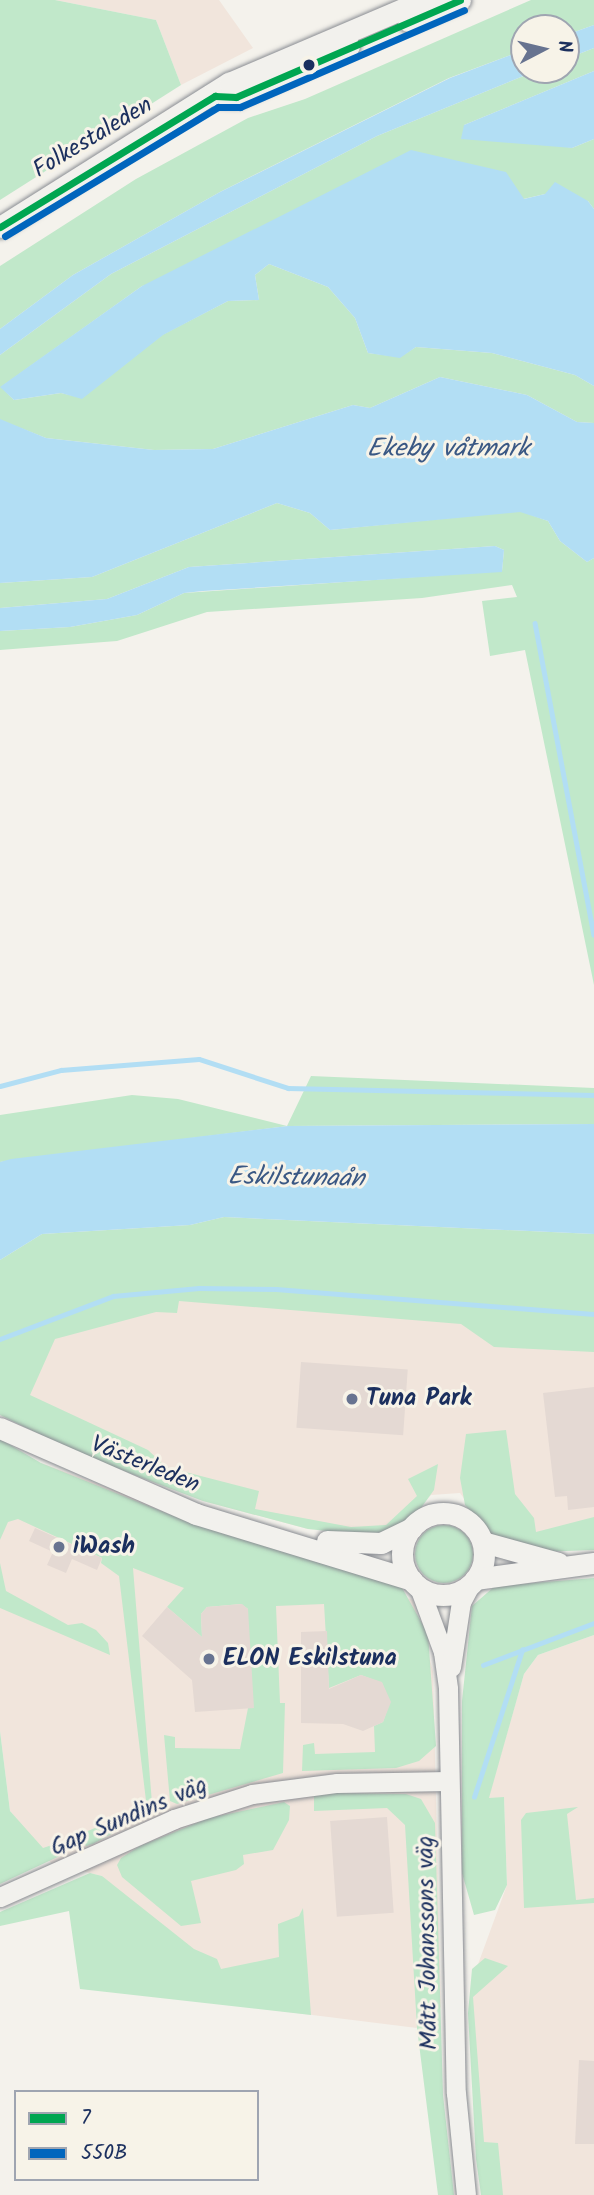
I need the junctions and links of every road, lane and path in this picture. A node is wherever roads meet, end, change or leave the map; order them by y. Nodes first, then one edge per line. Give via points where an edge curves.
1 (424, 0) edge
2 (460, 0) edge
3 (215, 96) junction
4 (0, 228) edge
5 (0, 1428) edge
6 (412, 1528) junction
7 (276, 1536) junction
8 (483, 1542) junction
9 (594, 1563) edge
10 (565, 1565) junction
11 (473, 1582) junction
12 (416, 1583) junction
13 (448, 1689) junction
14 (448, 1781) junction
15 (0, 1898) edge
16 (466, 2195) edge

1 - 3 main road, Folkestaleden via 229,83
2 - 3 main road, Folkestaleden via 236,97
3 - 4 main road, Folkestaleden
5 - 7 main road, Västerleden via 141,1493
6 - 7 main road, Västerleden via 396,1539 372,1544
6 - 8 main road via 431,1515 453,1514 471,1524
6 - 12 main road via 403,1557
7 - 12 main road, Västerleden
8 - 10 main road
8 - 11 main road via 483,1565
9 - 10 main road
10 - 11 main road
11 - 12 main road via 446,1594
11 - 13 street, Mått Johanssons väg via 461,1602
12 - 13 street, Mått Johanssons väg via 443,1652
13 - 14 street, Mått Johanssons väg
14 - 15 street, Gap Sundins väg via 337,1783 252,1794 174,1819
14 - 16 street, Mått Johanssons väg via 456,2093

